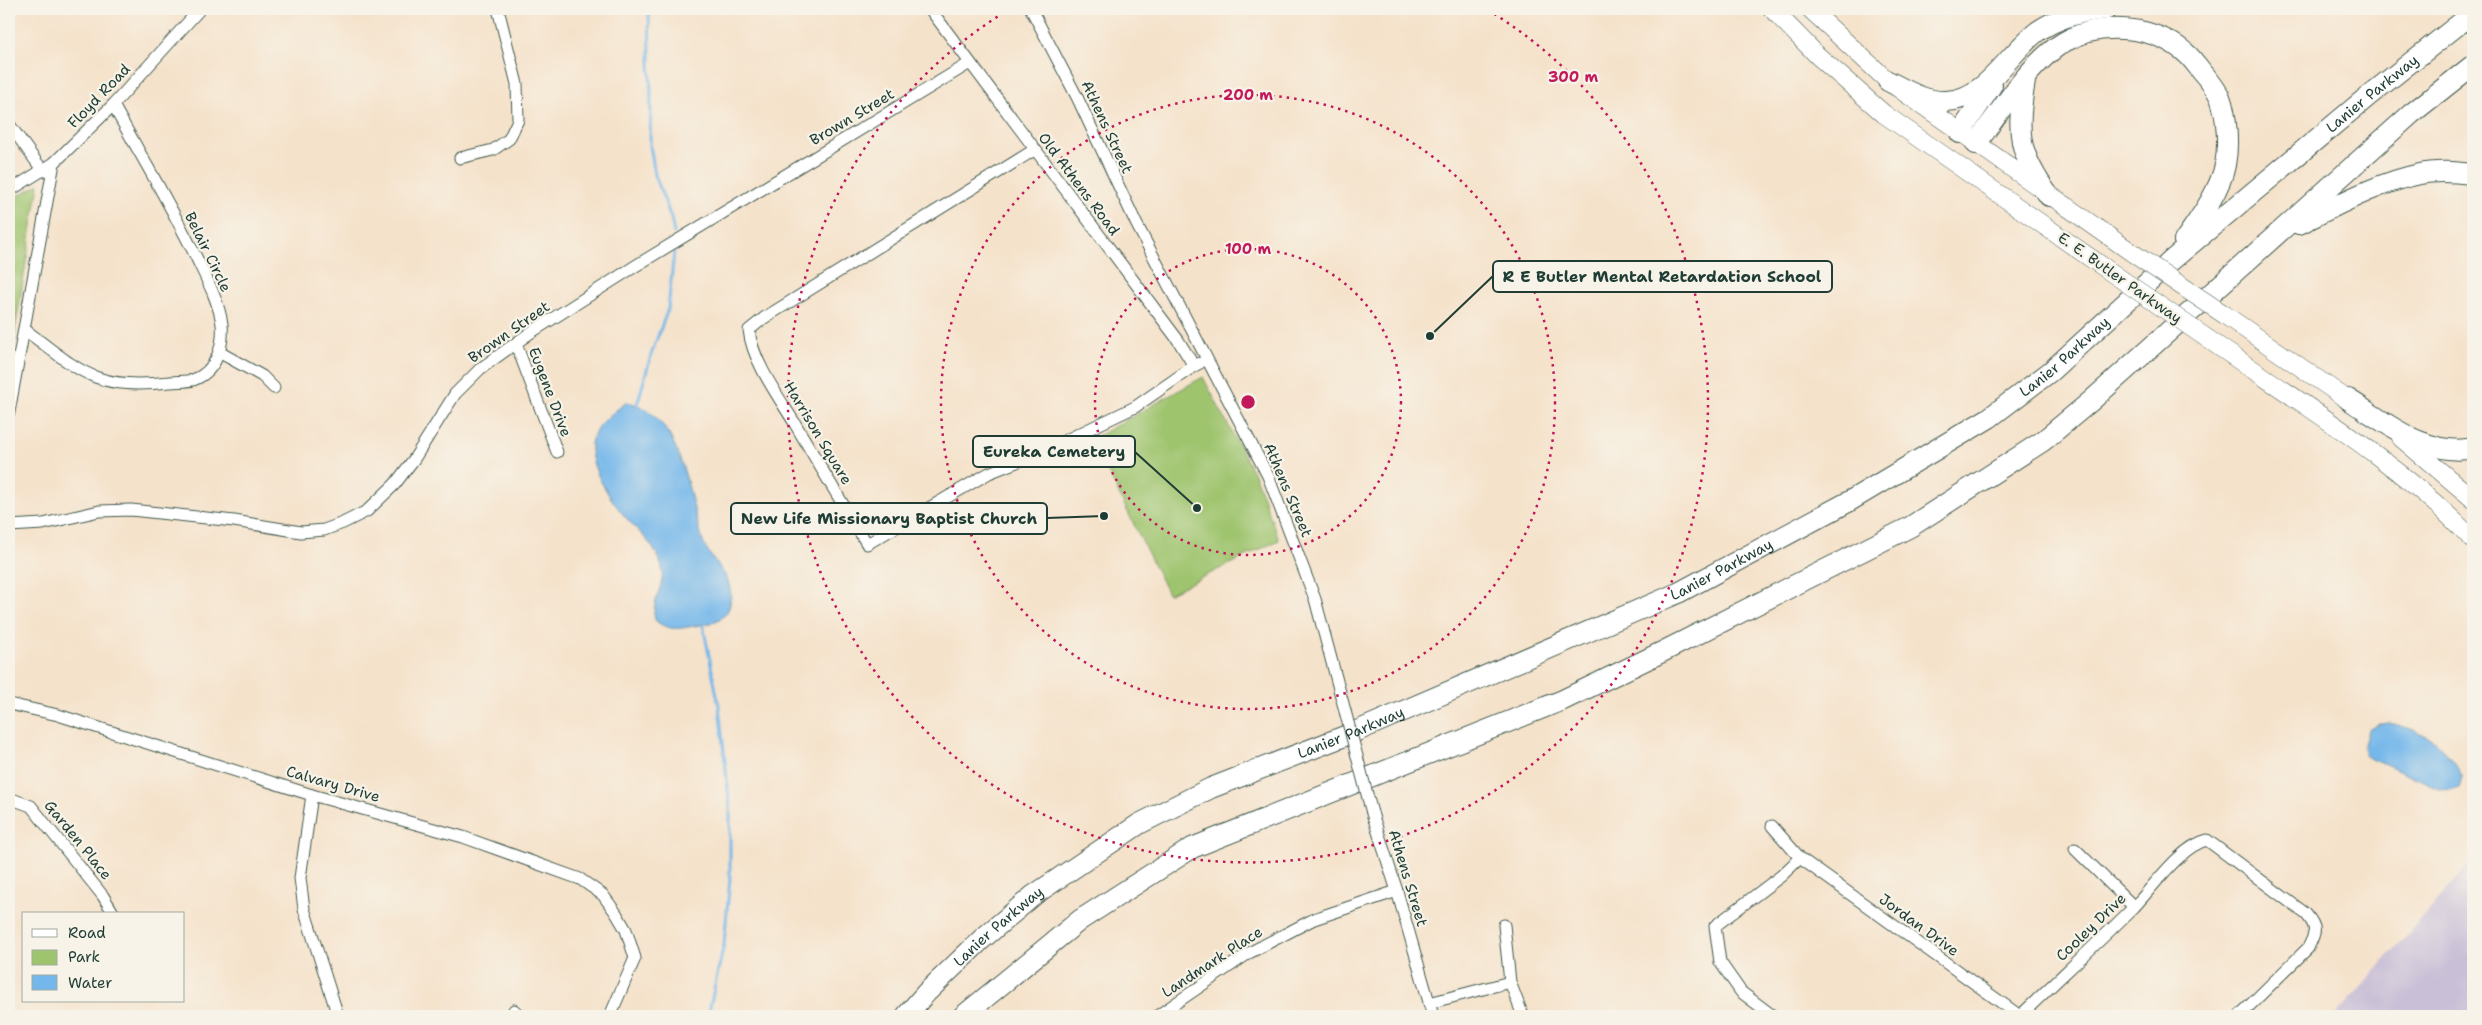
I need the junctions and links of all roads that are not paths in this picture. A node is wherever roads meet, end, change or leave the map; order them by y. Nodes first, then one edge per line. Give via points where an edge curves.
1 (200, 9) edge
2 (498, 9) edge
3 (930, 9) edge
4 (1031, 9) edge
5 (1772, 9) edge
6 (1810, 9) edge
7 (2107, 9) edge
8 (2473, 13) edge
9 (2006, 62) junction
10 (970, 63) junction
11 (2473, 65) edge
12 (2026, 79) junction
13 (1888, 81) junction
14 (113, 104) junction
15 (9, 124) edge
16 (1968, 139) junction
17 (1034, 150) junction
18 (1944, 157) junction
19 (460, 158) dead end
20 (54, 163) junction
21 (1959, 168) junction
22 (43, 171) junction
23 (2473, 174) edge
24 (9, 191) edge
25 (2049, 196) junction
26 (2275, 237) junction
27 (2172, 260) junction
28 (24, 329) junction
29 (516, 344) junction
30 (219, 352) junction
31 (1208, 359) junction
32 (1194, 366) junction
33 (274, 388) dead end
34 (2348, 399) junction
35 (9, 412) edge
36 (2473, 448) edge
37 (557, 452) dead end
38 (2473, 499) edge
39 (9, 526) edge
40 (2473, 540) edge
41 (9, 704) edge
42 (312, 795) junction
43 (9, 798) edge
44 (1772, 826) dead end
45 (2075, 849) dead end
46 (1800, 858) junction
47 (1397, 891) junction
48 (2134, 907) junction
49 (113, 912) edge
50 (1504, 925) dead end
51 (1510, 982) junction
52 (1429, 1003) junction
53 (338, 1016) edge
54 (610, 1016) edge
55 (906, 1016) edge
56 (963, 1016) edge
57 (1157, 1016) edge
58 (1433, 1016) edge
59 (1523, 1016) edge
60 (1773, 1016) edge
61 (2020, 1016) edge
62 (2239, 1016) edge

1 - 14 street, Floyd Road
2 - 19 street via 516,84 518,120 509,139 493,150
3 - 10 street, Old Athens Road
4 - 31 street, Athens Street via 1077,97 1136,223
5 - 18 highway, E. E. Butler Parkway via 1854,90
6 - 13 highway, E. E. Butler Parkway
7 - 9 highway via 2082,12 2054,23 2039,31
8 - 27 highway, Lanier Parkway
9 - 13 highway via 1976,92 1960,100 1944,102 1925,98
9 - 16 highway
10 - 17 street, Old Athens Road
10 - 29 street, Brown Street via 637,265
11 - 26 highway via 2411,114
12 - 16 highway
12 - 25 highway via 2020,112 2023,150
12 - 27 highway via 2065,41 2080,34 2108,29 2143,32 2167,41 2188,55 2207,78 2219,96 2225,118 2225,165 2202,212
13 - 16 highway, E. E. Butler Parkway
14 - 20 street, Floyd Road
14 - 30 street, Belair Circle via 211,288 222,323
15 - 22 street
16 - 18 highway
16 - 21 highway
16 - 25 highway, E. E. Butler Parkway
17 - 32 street, Old Athens Road via 1178,340
17 - 32 street, Harrison Square via 749,330 755,353 776,393 867,544 989,473 1135,407
18 - 21 highway, E. E. Butler Parkway
20 - 22 street, Floyd Road
20 - 28 street
21 - 40 highway, E. E. Butler Parkway, bridge via 2404,476
22 - 24 street, Floyd Road
23 - 26 highway via 2420,174 2360,193
25 - 34 highway, E. E. Butler Parkway, bridge
26 - 56 highway via 2042,441 1910,527 1563,700 1192,848 1080,920
27 - 55 highway, Lanier Parkway via 2046,376 1989,418 1848,502 1678,593 1350,734 1211,788 1139,824 1034,895 982,939
28 - 30 street, Belair Circle via 87,375 104,382 143,385 193,380 206,372
28 - 35 street
29 - 37 street, Eugene Drive
29 - 39 street, Brown Street via 480,369 455,394 395,484 366,512 324,530 301,532 131,510 99,511 43,524
30 - 33 street via 262,376
31 - 32 street
31 - 47 street, Athens Street, bridge via 1268,476 1316,599 1372,813
34 - 36 highway via 2417,441 2443,448
34 - 38 highway, E. E. Butler Parkway
41 - 42 street, Calvary Drive via 67,717
42 - 53 street via 300,878 304,909
42 - 54 street, Calvary Drive via 463,837 580,879 603,895 626,930 635,958
43 - 49 street, Garden Place via 31,806
44 - 46 street, Jordan Drive
45 - 48 street
46 - 60 street via 1714,926 1720,962 1741,992
46 - 61 street, Jordan Drive
47 - 52 street, Athens Street
47 - 57 street, Landmark Place via 1314,919 1257,948
48 - 61 street, Cooley Drive
48 - 62 street, Cooley Drive via 2180,857 2199,842 2207,840 2306,914 2314,924 2315,935 2308,948
50 - 51 street
51 - 52 street
51 - 59 street
52 - 58 street, Athens Street

